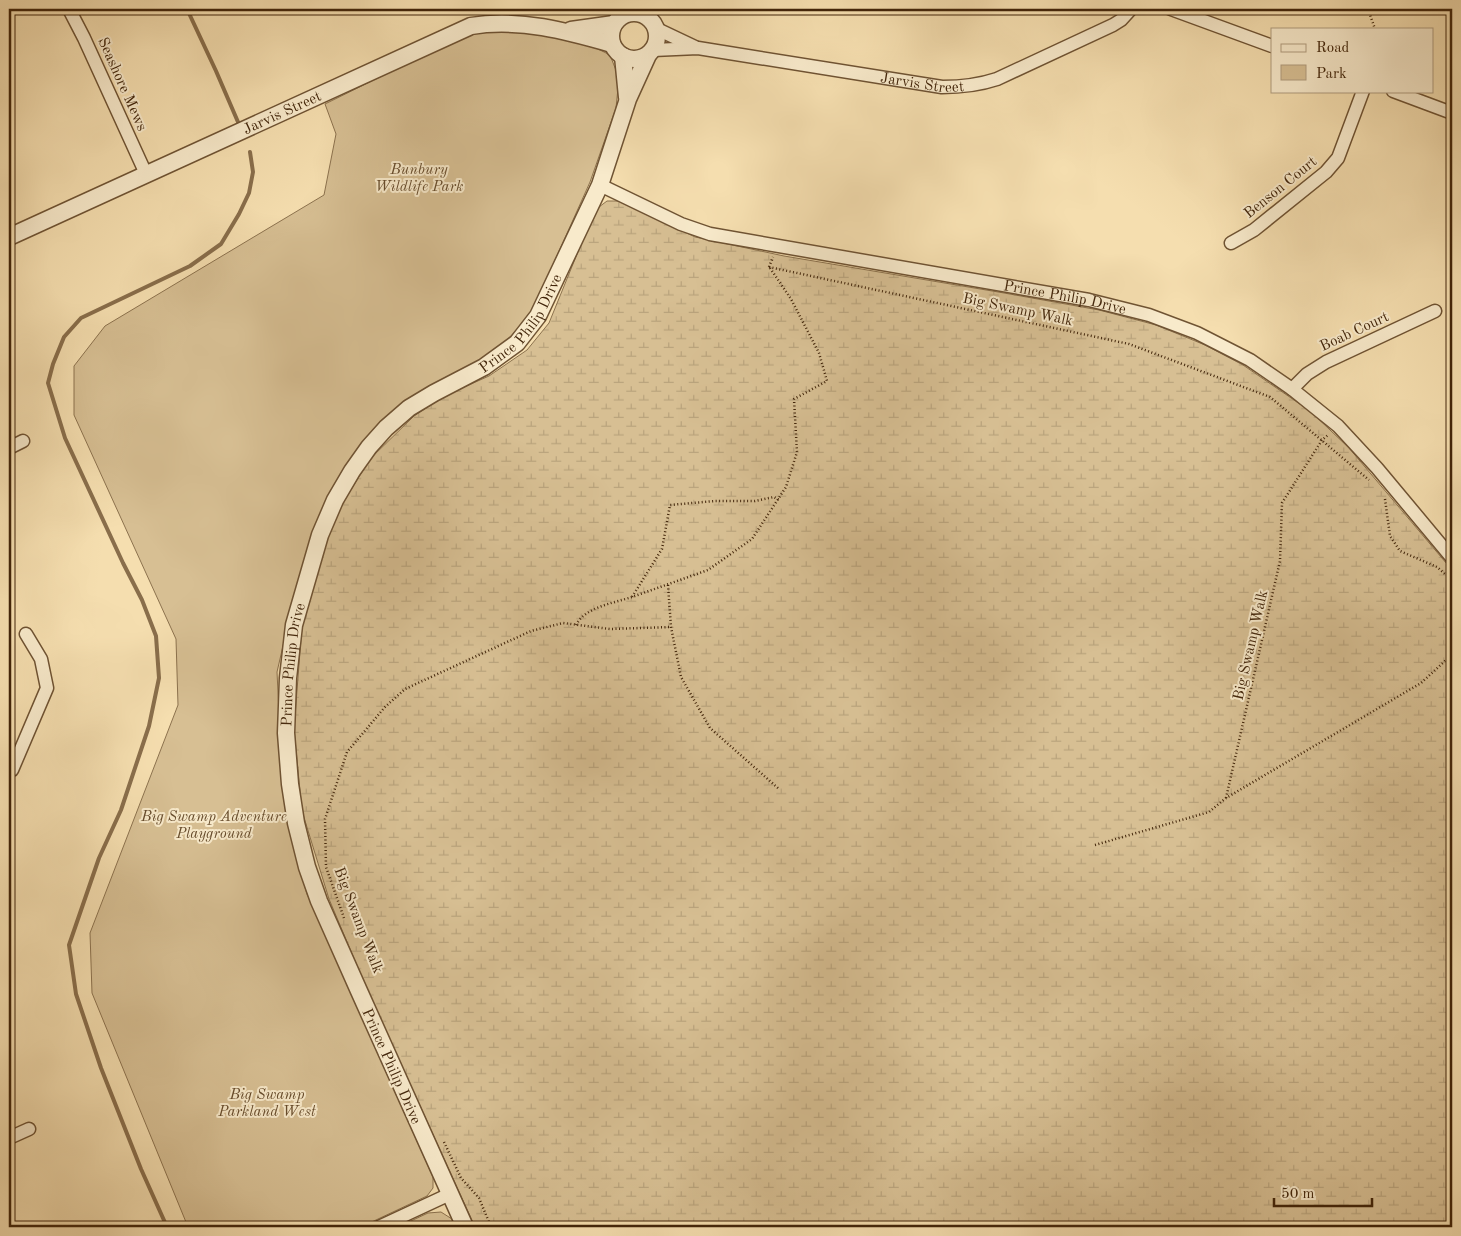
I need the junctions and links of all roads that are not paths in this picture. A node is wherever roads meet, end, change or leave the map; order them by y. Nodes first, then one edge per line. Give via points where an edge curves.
1 (69, 9) edge
2 (1131, 9) edge
3 (1171, 9) edge
4 (642, 11) edge
5 (620, 16) edge
6 (656, 29) junction
7 (564, 31) junction
8 (1271, 46) edge
9 (698, 48) junction
10 (618, 50) junction
11 (650, 52) junction
12 (1363, 92) edge
13 (1396, 92) edge
14 (628, 99) junction
15 (1452, 113) edge
16 (146, 174) junction
17 (600, 184) junction
18 (9, 237) edge
19 (1231, 243) dead end
20 (1435, 311) dead end
21 (1292, 388) junction
22 (23, 441) dead end
23 (9, 448) edge
24 (1452, 558) edge
25 (26, 634) dead end
26 (9, 771) edge
27 (29, 1129) dead end
28 (9, 1138) edge
29 (450, 1194) junction
30 (380, 1227) edge
31 (465, 1227) edge

1 - 16 street, Seashore Mews
2 - 9 street, Jarvis Street via 1121,20 1104,30 997,80 970,86 942,87
3 - 8 street
4 - 5 street
4 - 6 street
5 - 7 street, Jarvis Street
5 - 10 street via 611,30
6 - 9 street, Jarvis Street
6 - 11 street via 656,44
7 - 10 street, Jarvis Street
7 - 16 street, Jarvis Street via 502,23 471,26
9 - 11 street, Jarvis Street
10 - 11 street via 636,59
10 - 14 street, Prince Philip Drive
11 - 14 street, Prince Philip Drive
12 - 19 street, Benson Court via 1338,158 1326,172 1254,230
13 - 15 street
14 - 17 street, Prince Philip Drive
16 - 18 street, Jarvis Street
17 - 21 street, Prince Philip Drive via 681,224 710,234 1089,300 1149,315 1197,333 1250,360
17 - 29 street, Prince Philip Drive via 538,316 517,343 484,367 410,408 386,428 352,471 320,535 294,625 286,733 296,823 307,867 358,991
20 - 21 street, Boab Court via 1326,362
21 - 24 street, Prince Philip Drive via 1338,426
22 - 23 street
25 - 26 street via 41,658 47,688
27 - 28 street
29 - 30 street
29 - 31 street, Prince Philip Drive

